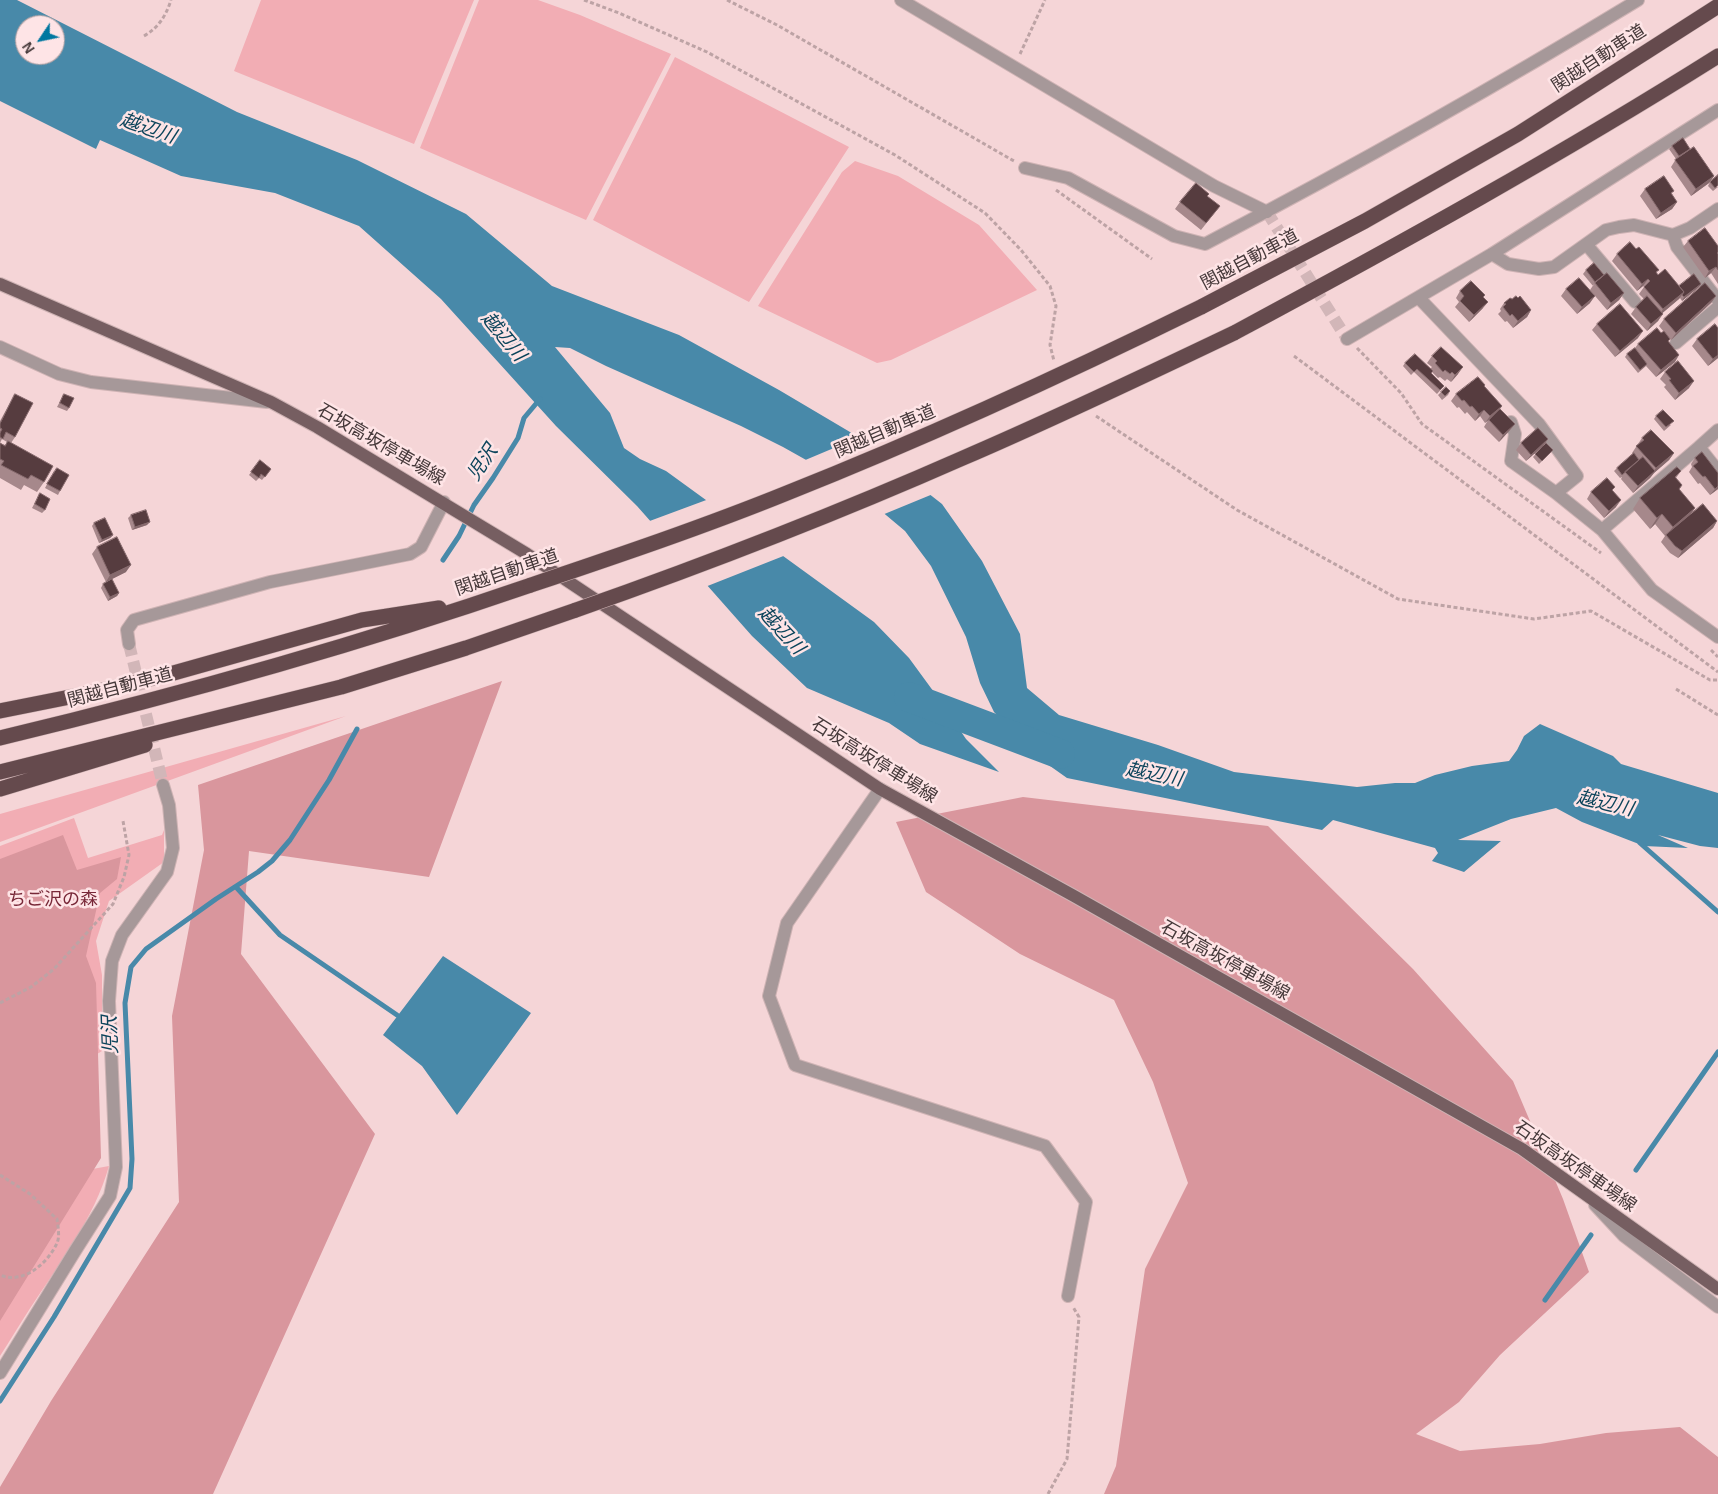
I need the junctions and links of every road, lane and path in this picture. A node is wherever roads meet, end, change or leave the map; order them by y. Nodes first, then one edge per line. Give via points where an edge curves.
1 (171, 0) edge
2 (726, 0) edge
3 (901, 0) edge
4 (1045, 0) edge
5 (1638, 0) edge
6 (1718, 6) edge
7 (144, 36) dead end
8 (1718, 56) edge
9 (1014, 66) junction
10 (1718, 110) edge
11 (1025, 168) joint
12 (1049, 185) dead end
13 (1718, 209) edge
14 (1267, 212) junction
15 (1673, 235) junction
16 (1586, 244) junction
17 (1492, 254) junction
18 (1152, 259) dead end
19 (0, 284) edge
20 (1419, 298) junction
21 (1718, 300) edge
22 (1635, 302) dead end
23 (1718, 307) edge
24 (1347, 339) joint
25 (1676, 343) edge
26 (0, 347) edge
27 (1294, 356) dead end
28 (271, 402) junction
29 (1511, 422) edge
30 (1718, 430) edge
31 (1699, 447) junction
32 (1718, 471) edge
33 (1556, 493) junction
34 (444, 502) junction
35 (1602, 530) junction
36 (1604, 555) dead end
37 (492, 599) junction
38 (1718, 637) edge
39 (129, 644) tunnel mouth
40 (1705, 644) dead end
41 (1718, 657) edge
42 (1718, 672) edge
43 (341, 687) junction
44 (1676, 689) dead end
45 (0, 711) edge
46 (1718, 715) edge
47 (0, 738) edge
48 (0, 772) edge
49 (163, 785) tunnel mouth
50 (0, 789) edge
51 (880, 789) junction
52 (124, 821) dead end
53 (0, 1004) edge
54 (0, 1175) edge
55 (1585, 1194) junction
56 (0, 1274) edge
57 (1718, 1289) edge
58 (1068, 1296) joint
59 (1718, 1307) edge
60 (0, 1373) edge
61 (1048, 1494) edge

1 - 7 path via 154,30
2 - 11 path via 778,25
3 - 9 street
4 - 9 path
5 - 14 street via 1548,55
6 - 37 highway, 関越自動車道, bridge via 1518,134 1365,221 1201,307 891,450 654,543
8 - 43 highway, bridge via 1528,170 1234,333 954,462 664,579 466,648
9 - 14 street via 1214,186
10 - 17 street
11 - 14 street via 1068,178 1174,236 1205,244
12 - 18 path
13 - 15 street
15 - 16 street via 1634,226 1619,227 1606,230
15 - 21 street via 1677,247
16 - 17 street via 1554,267 1508,264
16 - 22 street
17 - 20 street
19 - 28 main road, 石坂高坂停車場線
20 - 24 street
20 - 33 street via 1539,424 1577,476
23 - 25 street
24 - 36 path via 1401,394 1422,424
26 - 28 street via 59,374 91,382
27 - 42 path
28 - 34 main road, 石坂高坂停車場線
29 - 33 street via 1515,434 1511,461
30 - 31 street
31 - 32 street
31 - 35 street
33 - 35 street
34 - 39 street via 421,547 410,554 270,582 134,620 128,630
34 - 51 main road, 石坂高坂停車場線
35 - 38 street via 1652,590
37 - 45 highway via 362,620 170,674
37 - 47 highway, 関越自動車道 via 227,679
40 - 41 path
43 - 48 highway
43 - 50 highway
44 - 46 path
49 - 60 street via 169,805 173,848 167,872 122,935 112,961 109,1000 116,1167 110,1196
51 - 55 main road, 石坂高坂停車場線 via 1522,1148
51 - 58 street via 787,923 769,996 794,1066 1045,1146 1086,1202
52 - 53 path via 129,855 113,904 54,969 31,987
54 - 56 path via 30,1194 58,1219 58,1241 40,1267 8,1278
55 - 57 main road, 石坂高坂停車場線
55 - 59 street via 1624,1236
58 - 61 path via 1079,1317 1068,1459

